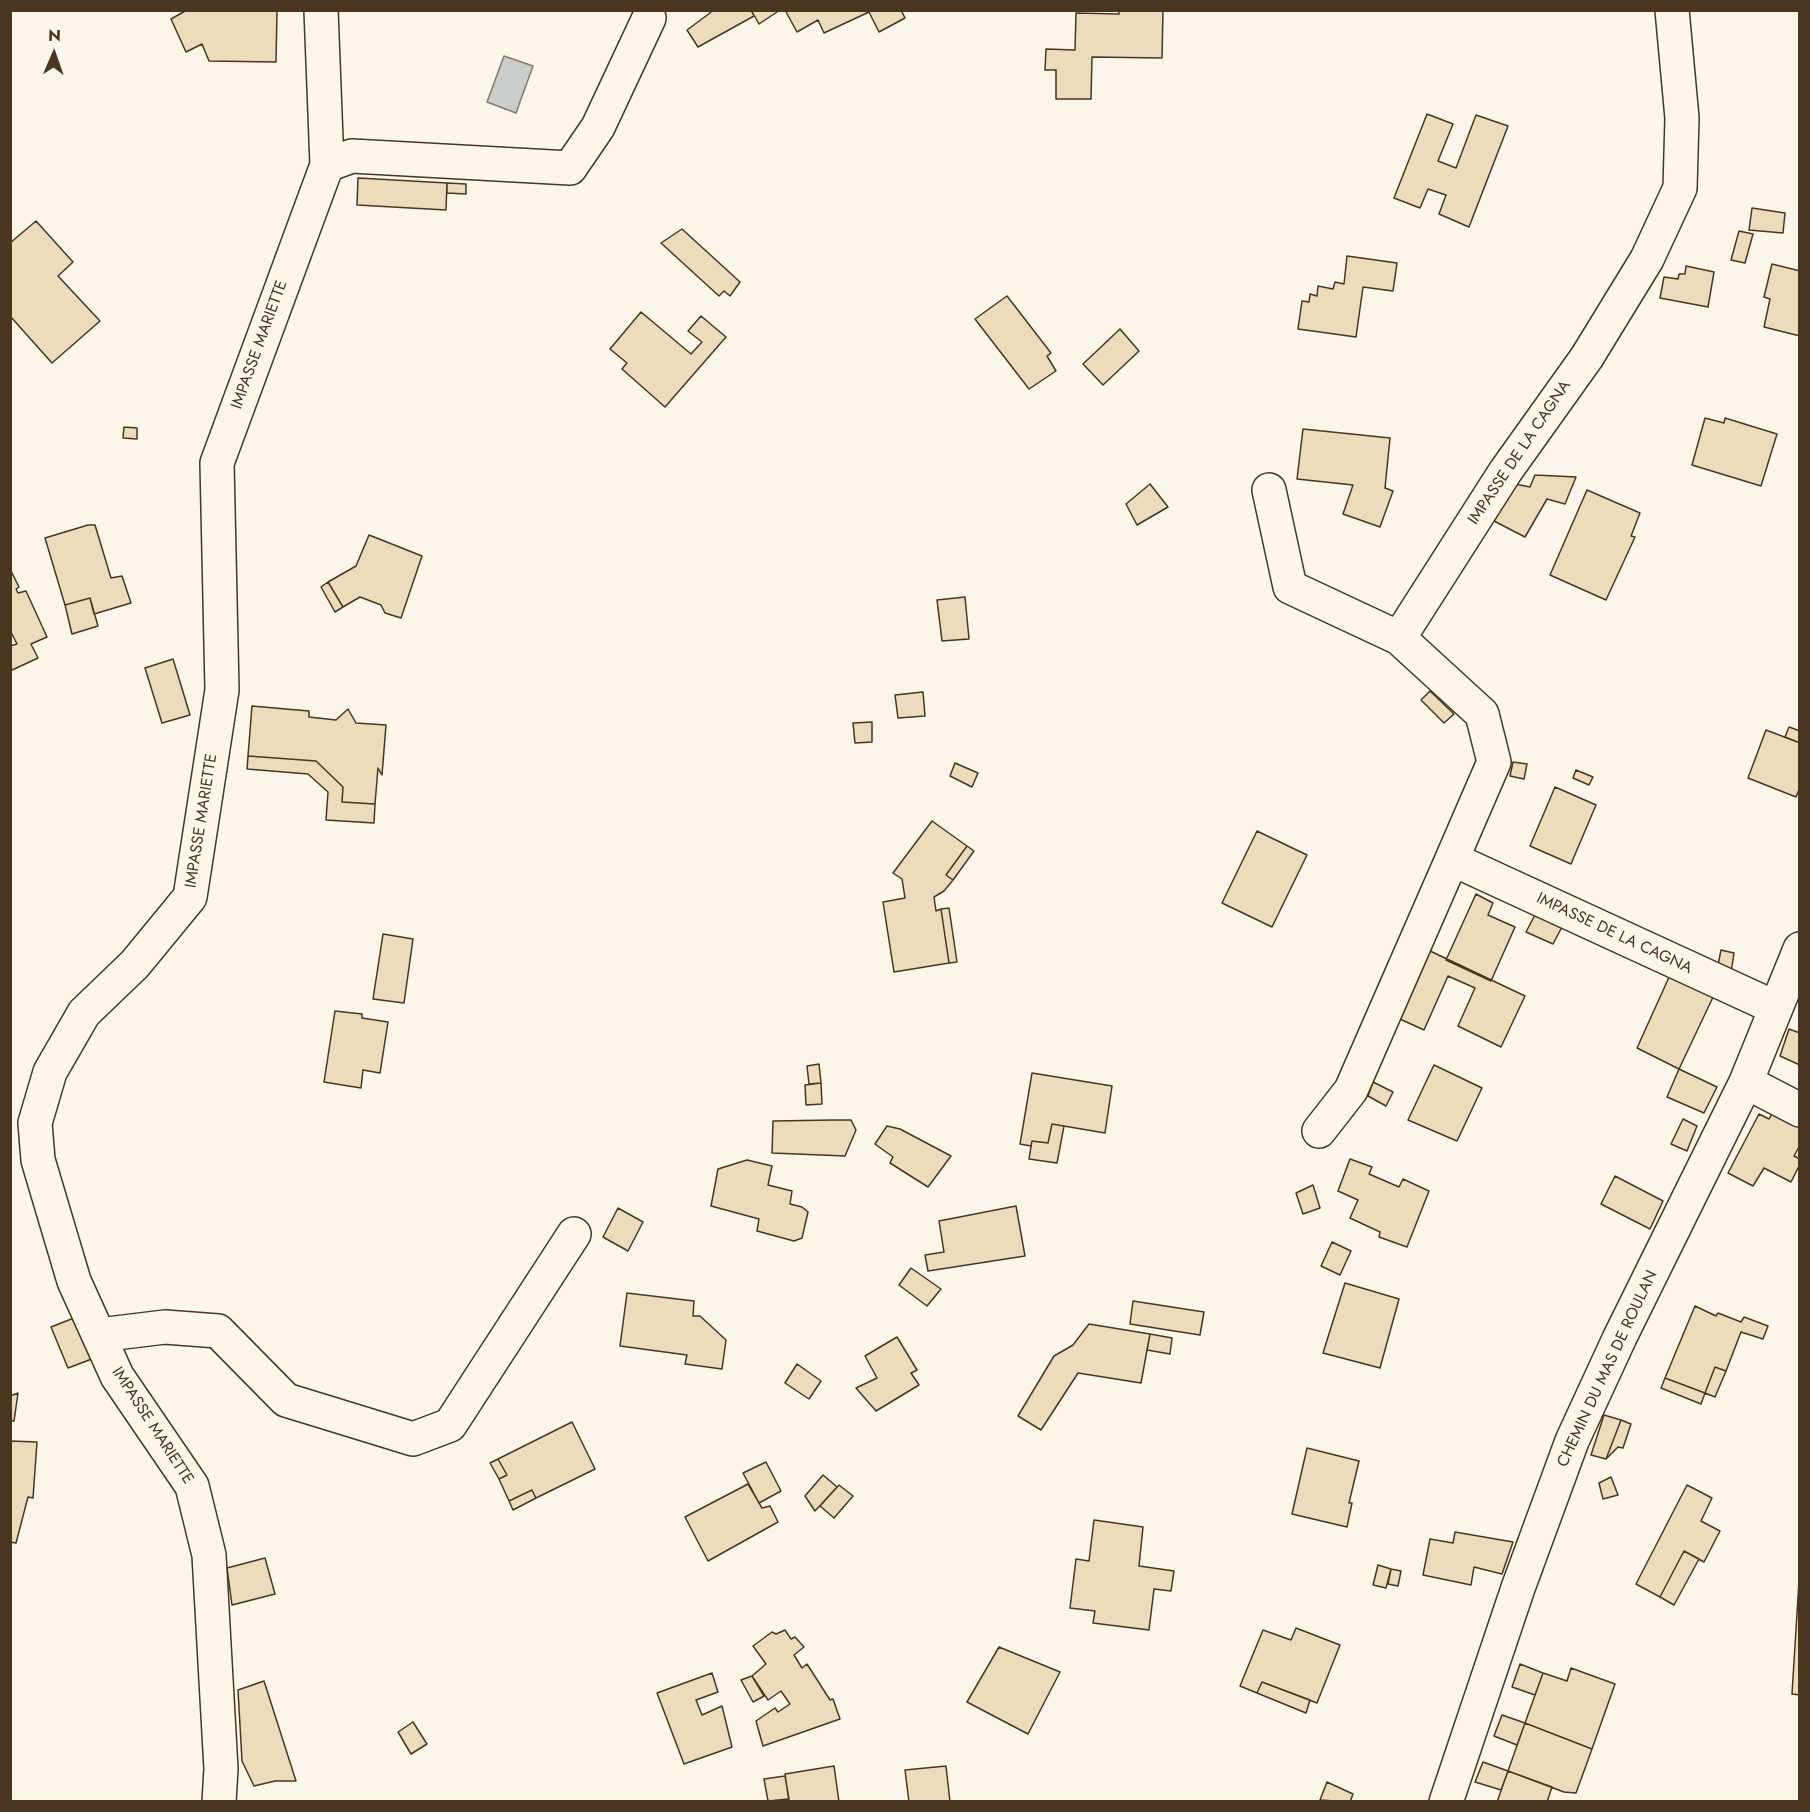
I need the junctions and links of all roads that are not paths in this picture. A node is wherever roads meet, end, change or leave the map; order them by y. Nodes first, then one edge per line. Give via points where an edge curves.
1 (321, 10) edge
2 (1672, 10) edge
3 (649, 18) dead end
4 (327, 165) junction
5 (1269, 490) dead end
6 (1399, 638) junction
7 (1452, 859) junction
8 (1800, 949) edge
9 (1776, 1008) junction
10 (1746, 1082) junction
11 (1800, 1110) edge
12 (1319, 1131) dead end
13 (574, 1234) dead end
14 (99, 1335) junction
15 (219, 1802) edge
16 (1446, 1802) edge

1 - 4 street, IMPASSE MARIETTE
2 - 6 street, IMPASSE DE LA CAGNA via 1682,118 1680,188 1647,259 1587,357 1505,472
3 - 4 street via 598,127 570,168 352,156
4 - 14 street, IMPASSE MARIETTE via 217,463 222,690 190,897 135,964 84,1013 50,1072 36,1123 38,1160 70,1270
5 - 6 street via 1290,586
6 - 7 street via 1482,714 1494,762
7 - 9 street, IMPASSE DE LA CAGNA
7 - 12 street via 1351,1090
8 - 9 street, CHEMIN DU MAS DE ROULAN
9 - 10 street, CHEMIN DU MAS DE ROULAN
10 - 11 street
10 - 16 street, CHEMIN DU MAS DE ROULAN via 1572,1441
13 - 14 street via 450,1425 413,1439 286,1400 218,1331 165,1327
14 - 15 street, IMPASSE MARIETTE via 117,1376 192,1486 209,1555

